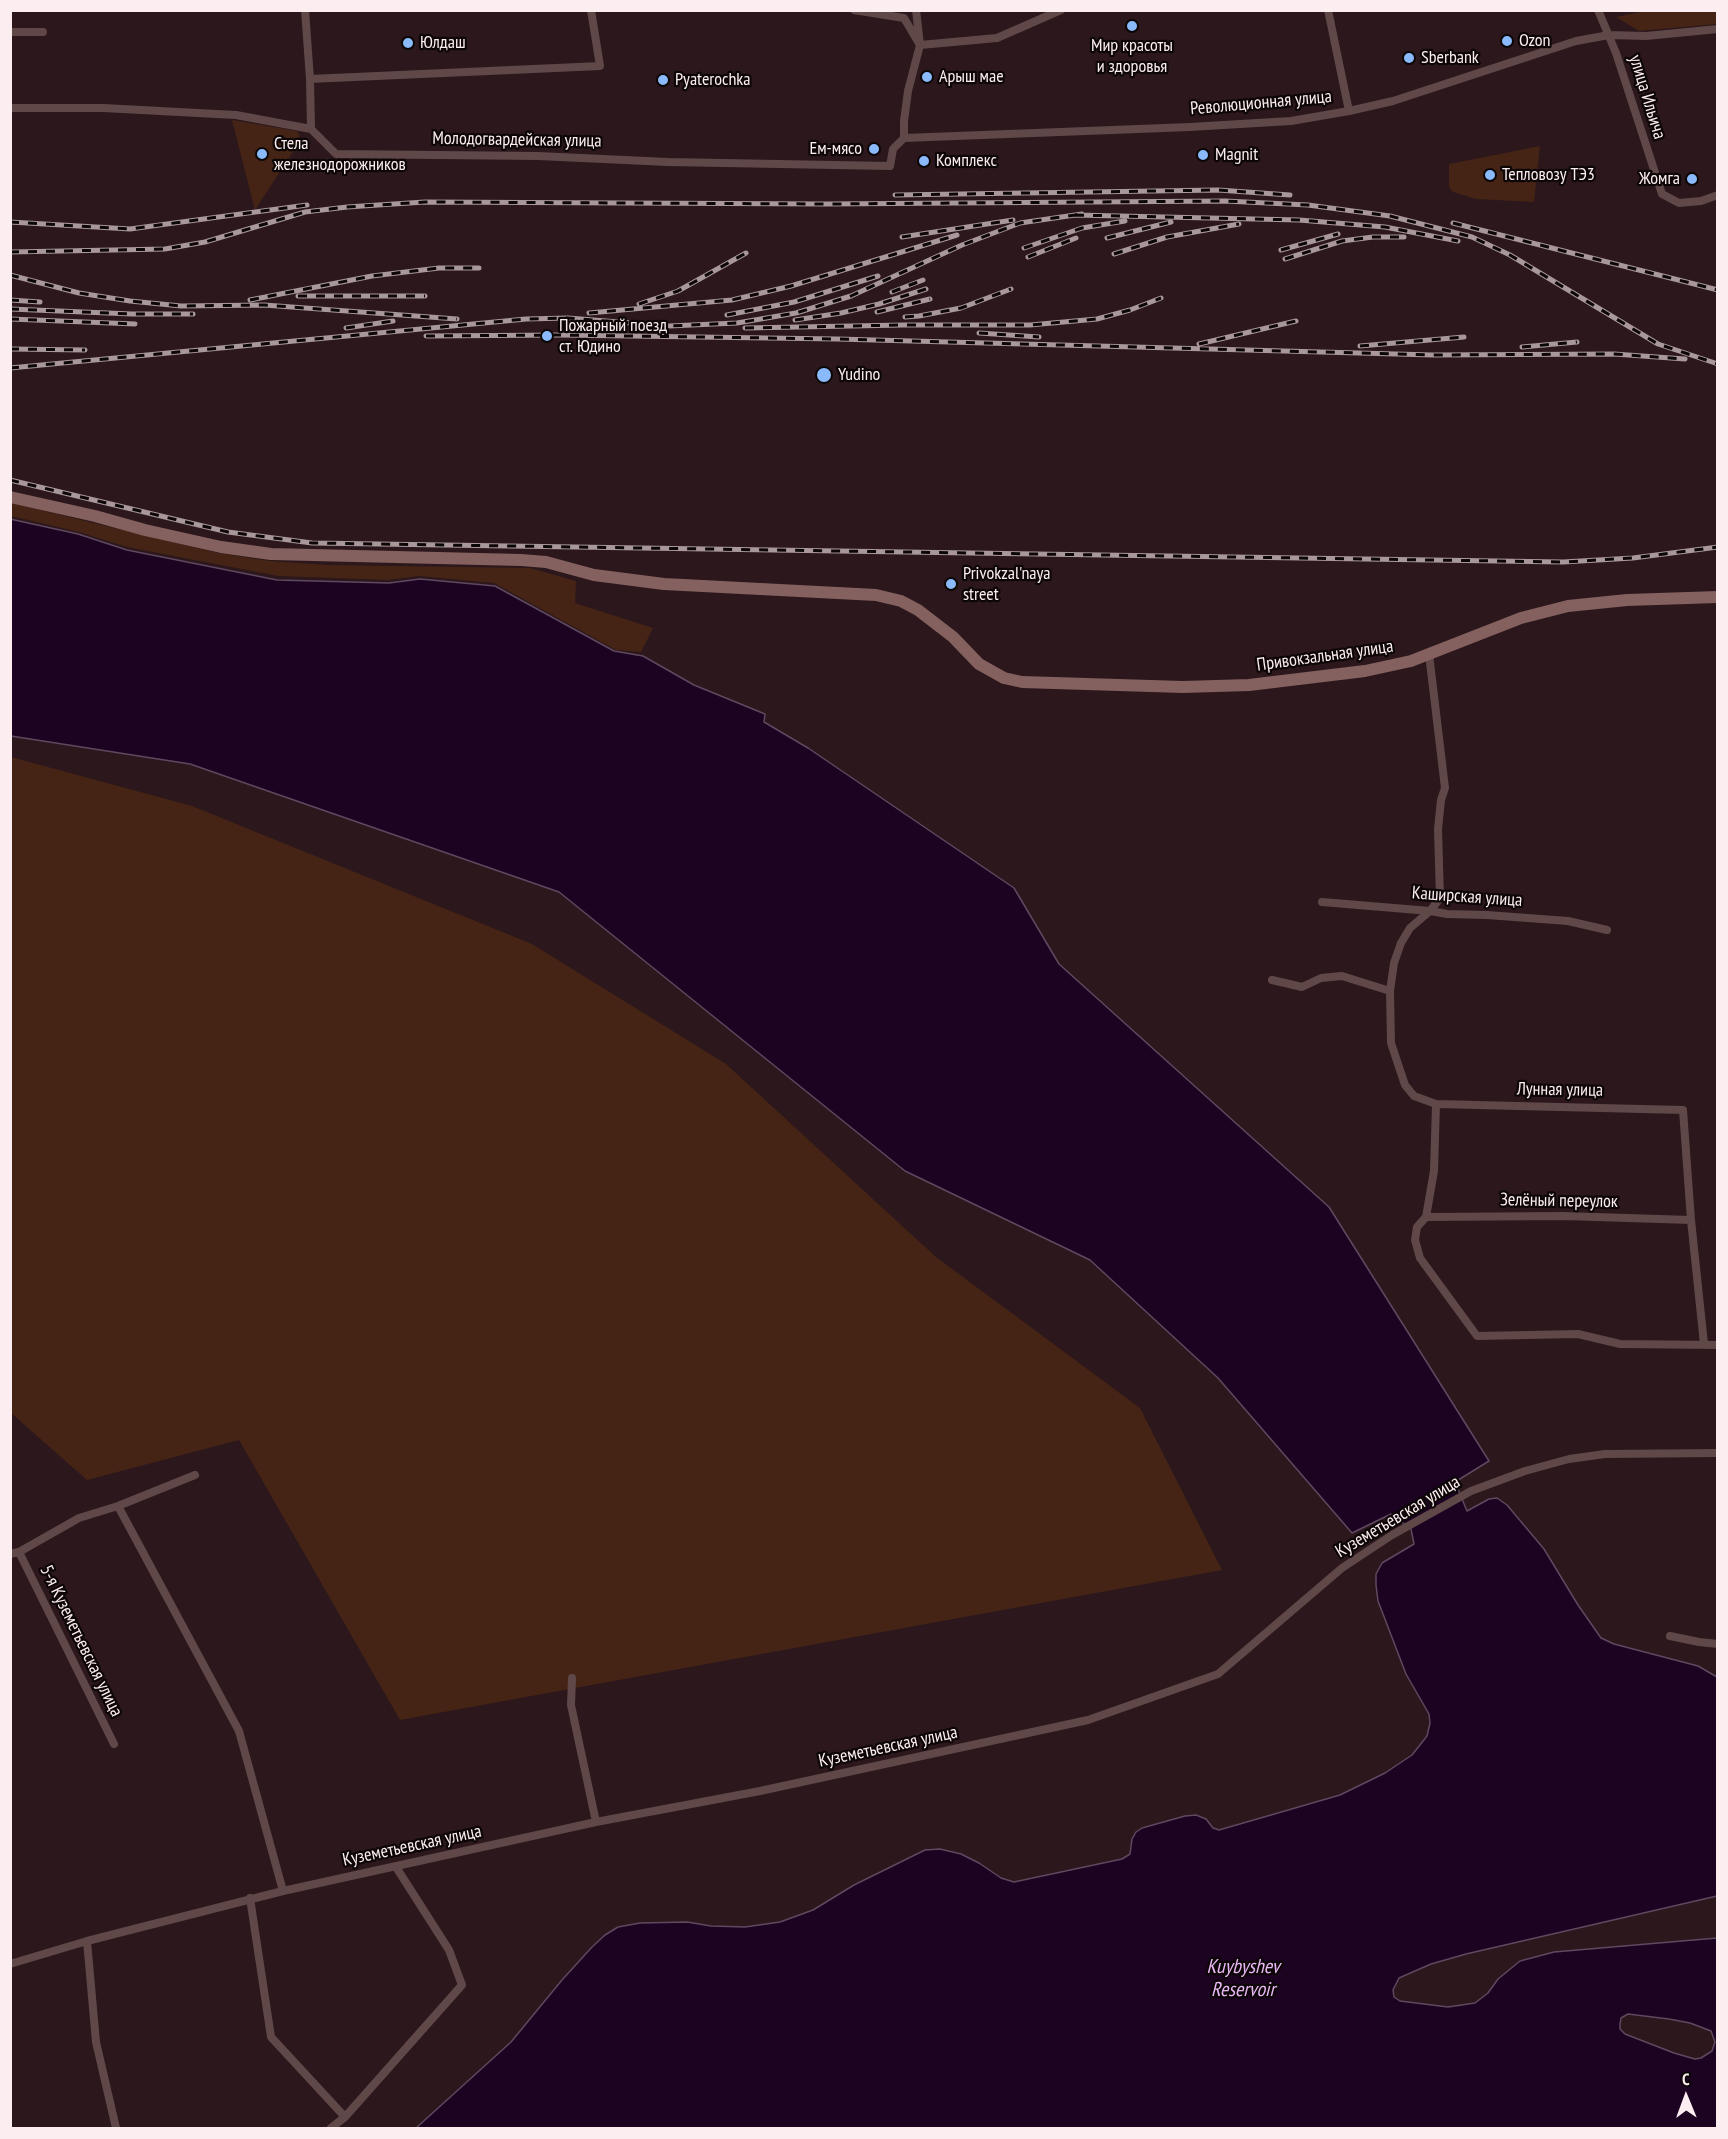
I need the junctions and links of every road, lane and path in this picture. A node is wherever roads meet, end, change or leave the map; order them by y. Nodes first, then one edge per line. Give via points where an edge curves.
1 (305, 10) edge
2 (591, 10) edge
3 (854, 10) edge
4 (916, 10) edge
5 (1061, 10) edge
6 (1328, 10) edge
7 (1598, 10) edge
8 (1718, 28) edge
9 (10, 32) edge
10 (43, 32) dead end
11 (1609, 35) junction
12 (920, 45) junction
13 (310, 80) junction
14 (10, 108) edge
15 (1348, 111) junction
16 (311, 129) junction
17 (904, 138) junction
18 (1718, 195) edge
19 (10, 497) edge
20 (1718, 597) edge
21 (1428, 654) junction
22 (1322, 902) dead end
23 (1430, 911) junction
24 (1607, 930) dead end
25 (1272, 980) dead end
26 (1390, 991) junction
27 (1436, 1104) junction
28 (1426, 1217) junction
29 (1691, 1220) junction
30 (1704, 1344) junction
31 (1718, 1345) edge
32 (1718, 1453) edge
33 (195, 1475) dead end
34 (118, 1506) junction
35 (15, 1553) edge
36 (1670, 1635) dead end
37 (1718, 1644) edge
38 (572, 1678) dead end
39 (114, 1744) dead end
40 (596, 1822) junction
41 (396, 1867) junction
42 (283, 1891) junction
43 (249, 1898) junction
44 (87, 1941) junction
45 (10, 1964) edge
46 (345, 2117) junction
47 (116, 2128) edge
48 (330, 2128) edge

1 - 13 street
2 - 13 street via 600,66
3 - 12 street via 904,18
4 - 12 street
5 - 12 street via 997,38
6 - 15 street
7 - 11 street, улица Ильича
8 - 11 street, Революционная улица via 1646,36
9 - 10 street
11 - 15 street, Революционная улица via 1576,41 1429,91
11 - 18 street, улица Ильича via 1662,194 1679,203
12 - 17 street via 908,91
13 - 16 street
14 - 16 street via 232,115
15 - 17 street, Революционная улица via 1291,121
16 - 17 street, Молодогвардейская улица via 336,153 890,166 893,149
19 - 21 main road, Привокзальная улица via 221,547 271,554 520,560 664,584 876,595 918,610 979,664 1004,678 1022,682 1249,685 1365,671
20 - 21 main road, Привокзальная улица via 1568,606 1521,618
21 - 23 street via 1445,788 1438,829 1440,898
22 - 23 street, Каширская улица
23 - 24 street, Каширская улица via 1568,921
23 - 26 street via 1410,928 1401,943
25 - 26 street via 1302,987 1321,978 1342,976
26 - 27 street via 1391,1043 1405,1085 1414,1096
27 - 28 street via 1434,1171
27 - 29 street, Лунная улица via 1683,1110
28 - 29 street, Зелёный переулок
28 - 30 street via 1417,1227 1415,1240 1420,1258 1477,1336 1578,1334 1620,1344
29 - 30 street
30 - 31 street
32 - 40 street, Куземетьевская улица via 1605,1454 1569,1459 1471,1491 1392,1535 1342,1569 1218,1674 1088,1720 771,1789
33 - 34 street
34 - 35 street via 79,1518
34 - 42 street via 239,1731
35 - 39 street, 5-я Куземетьевская улица
36 - 37 street
38 - 40 street via 571,1705
40 - 41 street, Куземетьевская улица
41 - 42 street, Куземетьевская улица
41 - 46 street via 449,1950 462,1985
42 - 43 street, Куземетьевская улица
43 - 44 street, Куземетьевская улица
43 - 46 street via 271,2037
44 - 45 street, Куземетьевская улица
44 - 47 street via 96,2042
46 - 48 street

